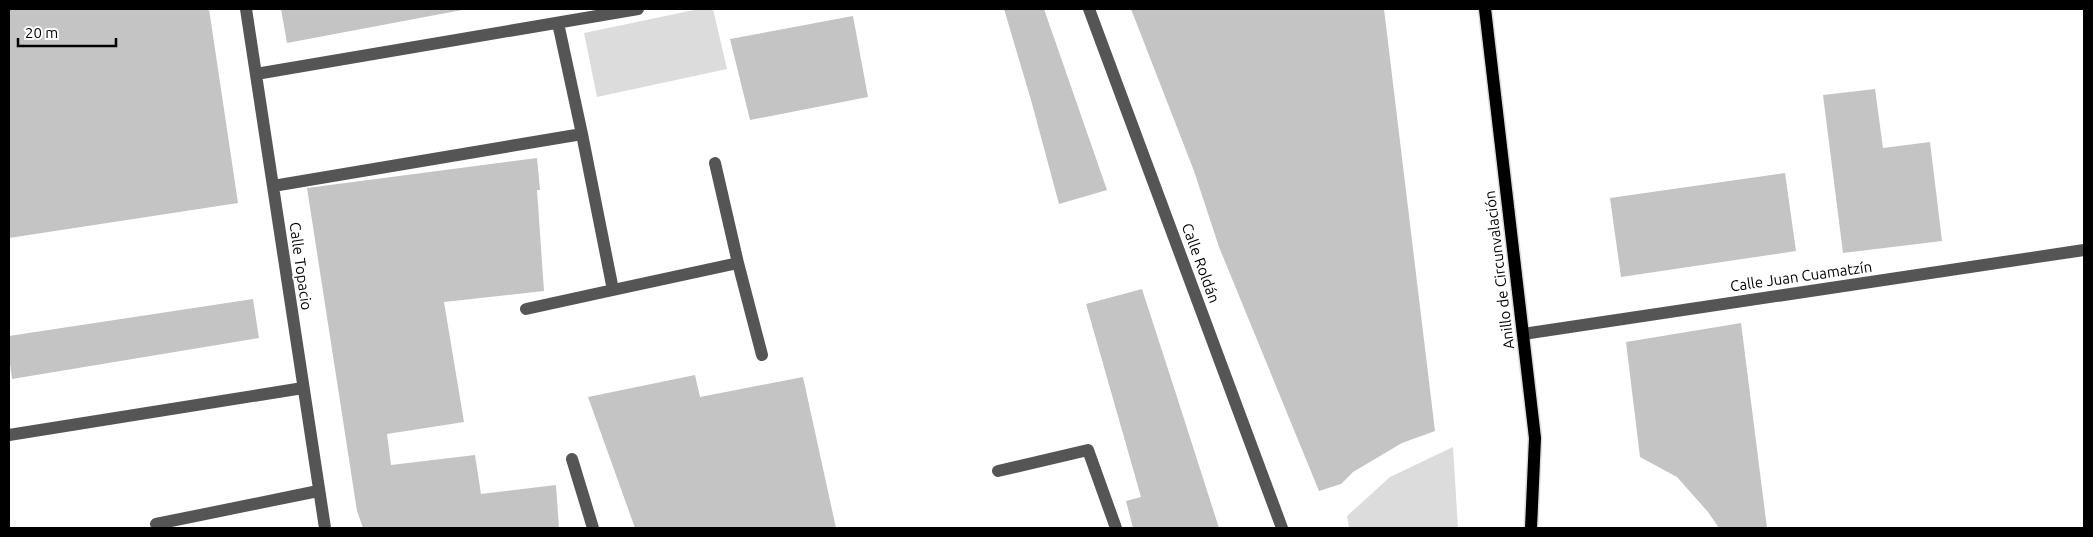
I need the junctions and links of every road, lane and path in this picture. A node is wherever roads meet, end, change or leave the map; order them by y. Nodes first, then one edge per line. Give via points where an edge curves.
1 (246, 9) edge
2 (633, 9) edge
3 (1089, 9) edge
4 (1485, 9) edge
5 (558, 23) junction
6 (256, 74) junction
7 (582, 134) junction
8 (715, 163) dead end
9 (273, 186) junction
10 (2084, 250) edge
11 (738, 263) junction
12 (613, 290) junction
13 (526, 309) dead end
14 (1523, 334) junction
15 (762, 355) dead end
16 (302, 388) junction
17 (9, 435) edge
18 (572, 459) dead end
19 (998, 472) dead end
20 (318, 491) junction
21 (156, 524) dead end
22 (324, 528) edge
23 (593, 528) edge
24 (1116, 528) edge
25 (1282, 528) edge
26 (1531, 528) edge

1 - 6 street, Calle Topacio
2 - 5 street
3 - 25 street, Calle Roldán
4 - 14 main road, Anillo de Circunvalación
5 - 6 street
5 - 7 street
6 - 9 street, Calle Topacio
7 - 9 street
7 - 12 street
8 - 11 street
9 - 16 street, Calle Topacio
10 - 14 street, Calle Juan Cuamatzín
11 - 12 street
11 - 15 street
12 - 13 street
14 - 26 main road, Anillo de Circunvalación via 1535,438
16 - 17 street
16 - 20 street, Calle Topacio
18 - 23 street
19 - 24 street via 1088,450
20 - 21 street
20 - 22 street, Calle Topacio

